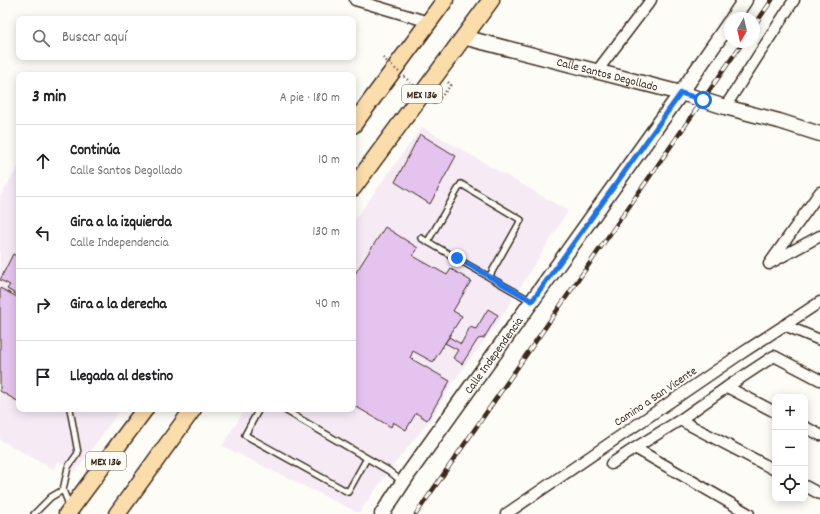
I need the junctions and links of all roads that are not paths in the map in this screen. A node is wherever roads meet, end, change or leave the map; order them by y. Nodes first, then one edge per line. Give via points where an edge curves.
1 (355, 0) edge
2 (445, 0) edge
3 (491, 0) edge
4 (651, 0) edge
5 (745, 0) edge
6 (794, 0) edge
7 (736, 12) edge
8 (429, 22) junction
9 (724, 31) edge
10 (463, 37) junction
11 (597, 71) junction
12 (681, 93) junction
13 (725, 106) junction
14 (356, 121) edge
15 (819, 133) edge
16 (356, 184) edge
17 (820, 192) edge
18 (820, 236) edge
19 (421, 238) dead end
20 (428, 241) junction
21 (489, 277) junction
22 (532, 301) junction
23 (820, 302) edge
24 (784, 325) junction
25 (820, 340) edge
26 (820, 380) edge
27 (727, 387) junction
28 (772, 410) edge
29 (71, 412) edge
30 (143, 412) edge
31 (191, 412) edge
32 (257, 412) edge
33 (288, 412) edge
34 (680, 420) junction
35 (808, 429) edge
36 (820, 435) edge
37 (635, 448) junction
38 (367, 458) junction
39 (611, 464) dead end
40 (772, 468) edge
41 (403, 482) junction
42 (808, 488) edge
43 (64, 490) junction
44 (820, 494) edge
45 (69, 512) edge
46 (34, 514) edge
47 (117, 514) edge
48 (382, 514) edge
49 (506, 514) edge
50 (749, 514) edge

1 - 8 street
2 - 8 main road, MEX 136
3 - 10 main road, MEX 136
4 - 11 street
5 - 7 main road
6 - 13 street
8 - 14 main road, MEX 136
9 - 12 main road, Calle Independencia
10 - 11 main road, Calle Santos Degollado
10 - 16 main road, MEX 136
11 - 12 main road, Calle Santos Degollado
12 - 13 main road, Calle Santos Degollado
12 - 22 main road, Calle Independencia
13 - 15 main road, Calle Santos Degollado
17 - 18 street via 769,264
19 - 20 lane
20 - 21 lane
20 - 21 lane via 461,184 521,220
21 - 22 lane
22 - 41 main road, Calle Independencia
23 - 24 street, Camino a San Vicente
24 - 25 street
24 - 49 street, Camino a San Vicente
26 - 27 street via 774,356
27 - 28 street
27 - 34 street
29 - 43 lane via 78,453 68,467
30 - 45 main road, MEX 136
31 - 47 main road
32 - 38 lane via 245,435 348,492
33 - 38 lane
34 - 37 street
34 - 40 street
35 - 36 street
37 - 39 street
37 - 50 street
38 - 41 lane
41 - 48 main road, Calle Independencia
42 - 44 street
43 - 45 lane
43 - 46 lane via 51,496

